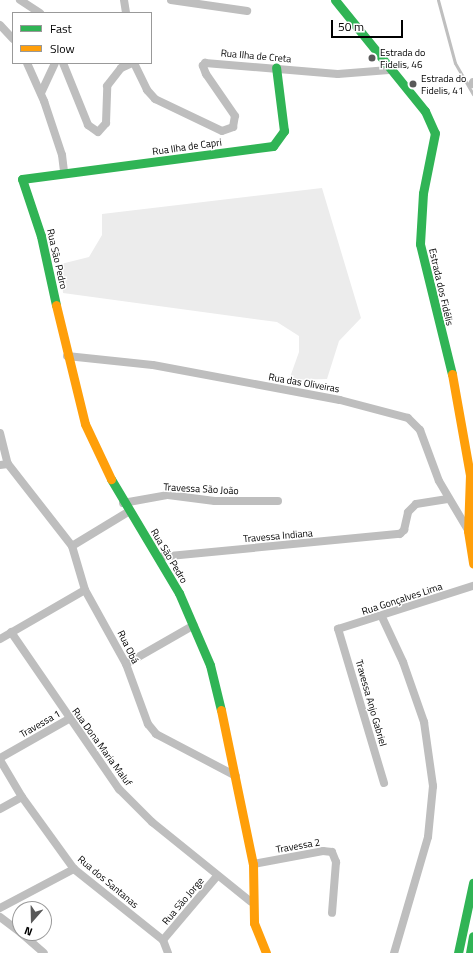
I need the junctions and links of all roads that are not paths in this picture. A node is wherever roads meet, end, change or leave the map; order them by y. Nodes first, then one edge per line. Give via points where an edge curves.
1 (20, 0) edge
2 (124, 0) edge
3 (171, 0) edge
4 (335, 0) edge
5 (247, 11) dead end
6 (38, 12) edge
7 (126, 12) edge
8 (0, 24) edge
9 (12, 38) edge
10 (27, 64) edge
11 (55, 64) edge
12 (62, 64) edge
13 (131, 64) edge
14 (134, 64) edge
15 (276, 67) junction
16 (389, 70) junction
17 (41, 93) junction
18 (64, 172) junction
19 (22, 179) joint
20 (67, 356) junction
21 (0, 433) edge
22 (4, 464) edge
23 (448, 499) junction
24 (278, 501) dead end
25 (123, 503) junction
26 (128, 512) junction
27 (468, 530) junction
28 (72, 546) junction
29 (159, 557) junction
30 (473, 564) edge
31 (473, 586) edge
32 (85, 590) junction
33 (382, 617) junction
34 (194, 625) junction
35 (338, 629) joint
36 (11, 632) junction
37 (0, 639) edge
38 (126, 664) junction
39 (69, 718) junction
40 (0, 759) edge
41 (236, 776) junction
42 (384, 783) dead end
43 (22, 797) junction
44 (0, 809) edge
45 (253, 864) junction
46 (74, 869) junction
47 (218, 876) junction
48 (473, 883) edge
49 (251, 902) junction
50 (0, 908) edge
51 (332, 913) dead end
52 (0, 917) edge
53 (12, 927) edge
54 (473, 936) edge
55 (164, 940) junction
56 (30, 941) edge
57 (44, 953) edge
58 (168, 953) edge
59 (266, 953) edge
60 (394, 953) edge
61 (458, 953) edge
62 (470, 953) edge

1 - 6 street
2 - 7 street
3 - 5 street
4 - 16 street, Estrada dos Fidélis
8 - 9 street
10 - 17 street
11 - 17 street
12 - 13 street, Rua Ilha de Creta via 71,89 94,132 103,129 106,123 107,86 121,68
14 - 15 street, Rua Ilha de Creta via 147,90 155,99 222,131 234,127 235,116 206,74 204,64
15 - 16 street, Rua Ilha de Creta via 338,74
15 - 18 street, Rua Ilha de Capri via 284,131 278,143 178,160
16 - 27 street, Estrada dos Fidélis via 425,111 435,132 423,193 420,244 457,394 466,445 470,475
17 - 18 street via 62,155
18 - 19 street, Rua Ilha de Capri
19 - 20 street, Rua São Pedro via 41,236
20 - 23 street, Rua das Oliveiras via 153,365 395,412 416,422
20 - 25 street, Rua São Pedro via 85,424
21 - 22 street
22 - 28 street
23 - 27 street, Rua das Oliveiras
23 - 29 street, Travessa Indiana via 416,504 408,512 404,530 400,534
24 - 25 street, Travessa São João via 215,500 168,495
25 - 26 street, Rua São Pedro
26 - 28 street
26 - 29 street, Rua São Pedro
27 - 30 street, Estrada dos Fidélis
28 - 32 street, Rua Obá
29 - 34 street, Rua São Pedro
31 - 33 street, Rua Gonçalves Lima
32 - 36 street
32 - 38 street, Rua Obá
33 - 35 street, Rua Gonçalves Lima
33 - 60 street via 401,657 424,722 433,786 427,844
34 - 38 street
34 - 41 street, Rua São Pedro via 210,666
35 - 42 street, Travessa Anjo Gabriel
36 - 37 street
36 - 39 street, Rua Dona Maria Maluf
38 - 41 street, Rua Obá via 148,724 156,734
39 - 40 street, Travessa 1
39 - 47 street, Rua Dona Maria Maluf via 119,790 152,822
40 - 43 street, Rua dos Santanas
41 - 45 street, Rua São Pedro
43 - 44 street
43 - 46 street, Rua dos Santanas
45 - 49 street, Rua São Pedro
45 - 51 street, Travessa 2 via 323,851 332,852 336,862
46 - 50 street
46 - 55 street, Rua dos Santanas
47 - 49 street, Rua Dona Maria Maluf
47 - 55 street, Rua São Jorge
48 - 61 street
49 - 59 street, Rua São Pedro via 256,933
52 - 53 street
54 - 62 street
55 - 58 street
56 - 57 street

